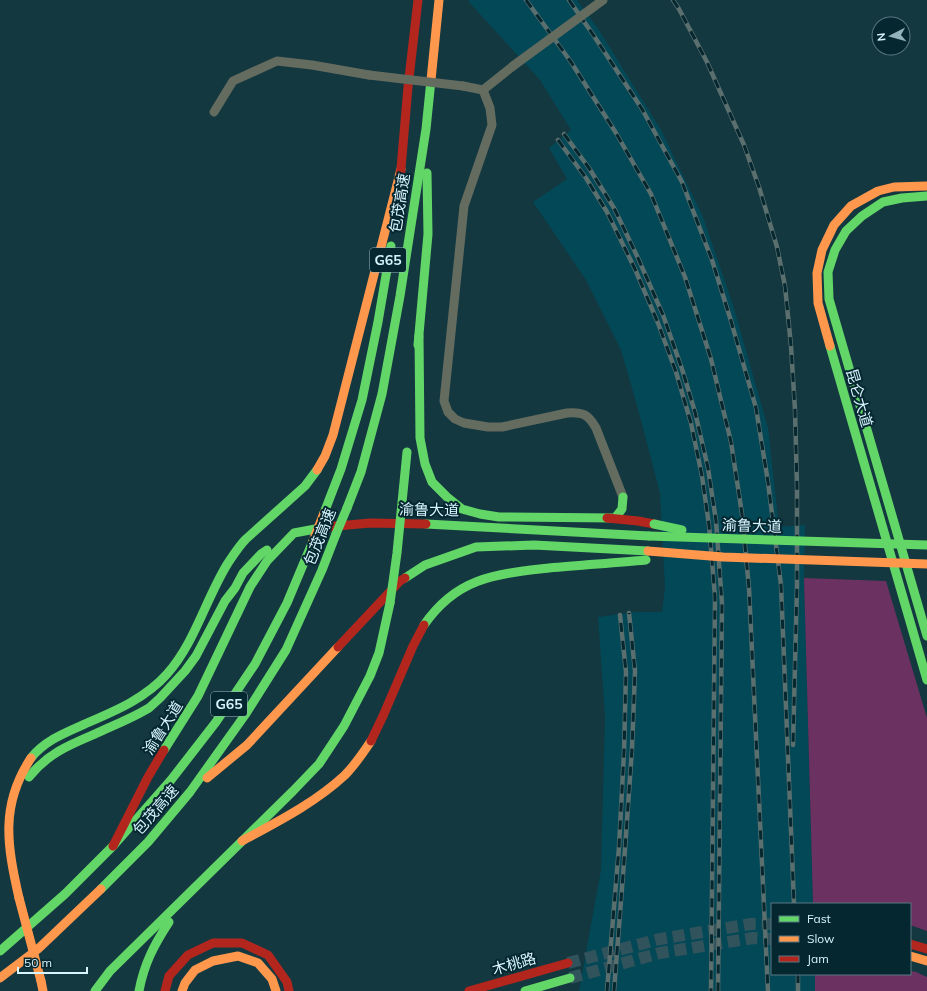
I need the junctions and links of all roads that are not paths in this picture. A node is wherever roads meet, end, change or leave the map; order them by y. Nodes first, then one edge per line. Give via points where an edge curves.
1 (418, 0) edge
2 (439, 0) edge
3 (603, 0) edge
4 (483, 90) junction
5 (214, 112) dead end
6 (426, 129) junction
7 (401, 169) junction
8 (927, 186) edge
9 (927, 196) edge
10 (419, 336) junction
11 (411, 414) dead end
12 (408, 449) dead end
13 (623, 497) junction
14 (604, 517) junction
15 (638, 521) junction
16 (294, 533) junction
17 (723, 539) junction
18 (927, 545) edge
19 (647, 555) junction
20 (927, 564) edge
21 (927, 636) edge
22 (927, 680) edge
23 (190, 792) junction
24 (242, 841) junction
25 (113, 846) junction
26 (12, 866) junction
27 (188, 893) junction
28 (911, 944) edge
29 (927, 949) edge
30 (0, 951) edge
31 (911, 956) edge
32 (927, 961) edge
33 (568, 963) tunnel mouth
34 (0, 978) edge
35 (570, 978) tunnel mouth
36 (42, 991) edge
37 (95, 991) edge
38 (140, 991) edge
39 (165, 991) edge
40 (182, 991) edge
41 (276, 991) edge
42 (289, 991) edge
43 (469, 991) edge
44 (525, 991) edge

1 - 7 main road, 包茂高速 / G65
2 - 6 main road, 包茂高速 / G65
3 - 4 street, bridge
4 - 5 street, bridge via 277,61 233,81
4 - 13 street via 490,108 492,125 464,206 444,401 448,412 455,419 488,427 502,427 567,413 584,414 591,419 596,428
6 - 10 main road via 428,234
6 - 23 main road, 包茂高速 / G65, bridge via 382,394 361,472 322,570 286,650 245,715
7 - 25 main road, 包茂高速 / G65, bridge via 378,322 362,400 313,541 286,603 258,657 216,722 171,780
7 - 26 main road via 333,435 320,467 305,486 242,544 222,573 179,658 167,673 142,696 53,739 29,760 14,786 6,814
8 - 22 main road, 昆仑大道 via 894,187 878,191 851,206 834,225 822,250 817,273 818,303
9 - 21 main road via 884,202 862,216 846,231 835,250 828,272 829,299
10 - 11 main road
10 - 14 main road via 420,438 425,464 432,482 447,497 462,509 499,517
12 - 24 main road, bridge via 390,603 379,653 370,676 344,726 319,764
13 - 14 main road via 623,508 620,513 615,518
13 - 15 main road
14 - 15 main road
15 - 17 main road, bridge
16 - 17 main road, 渝鲁大道, bridge via 323,527 370,523 441,524
16 - 25 main road, 渝鲁大道 via 267,561 250,587 198,696 148,777
16 - 26 main road via 261,554 243,573 196,656 160,698 140,714 57,751 31,774 21,788 12,817
17 - 18 main road, 渝鲁大道, bridge
19 - 20 main road, bridge
19 - 23 main road via 534,545 476,547 425,565 400,581 248,745
19 - 24 main road via 504,574 476,582 453,594 425,625 378,727 355,763 325,791
23 - 34 main road, 包茂高速 / G65 via 148,842 92,898 38,949
24 - 27 main road
25 - 30 main road, 包茂高速 / G65 via 65,894
26 - 36 main road, bridge via 42,981
27 - 37 main road via 110,971
27 - 38 main road via 158,937 144,964
28 - 29 main road
31 - 32 main road
33 - 43 main road, 木桃路
35 - 44 main road, 木桃路
39 - 42 main road via 169,976 188,955 213,943 242,943 268,955 287,982
40 - 41 main road via 195,970 213,961 238,956 258,963 272,979

